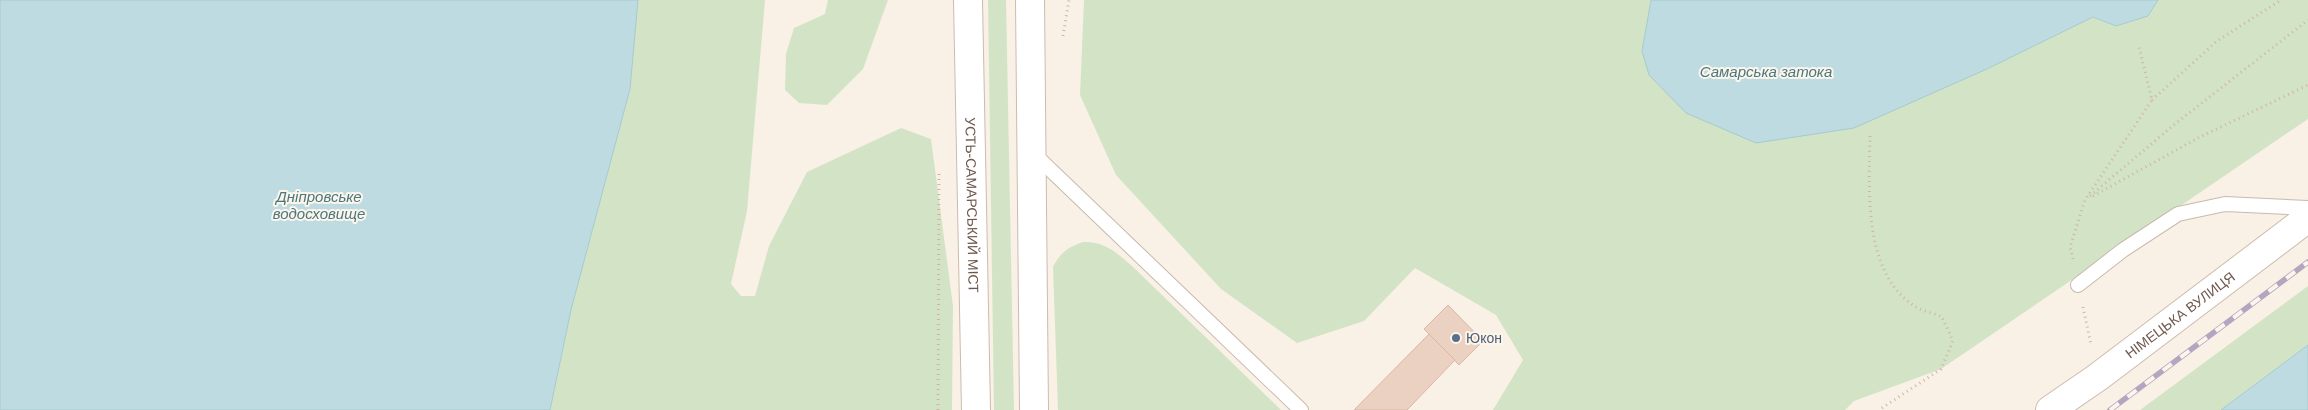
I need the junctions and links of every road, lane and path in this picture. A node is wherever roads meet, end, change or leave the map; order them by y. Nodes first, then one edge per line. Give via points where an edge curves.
1 (968, 0) edge
2 (1030, 0) edge
3 (2281, 0) edge
4 (2308, 20) edge
5 (2139, 47) dead end
6 (2308, 85) edge
7 (2152, 100) junction
8 (1870, 136) dead end
9 (1033, 152) junction
10 (939, 166) dead end
11 (2085, 200) junction
12 (2308, 208) edge
13 (2308, 218) edge
14 (2078, 286) junction
15 (2098, 377) junction
16 (938, 410) edge
17 (976, 410) edge
18 (1034, 410) edge
19 (1301, 410) edge
20 (1879, 410) edge
21 (2050, 410) edge

1 - 17 main road, УСТЬ-САМАРСЬКИЙ МІСТ
2 - 9 main road
3 - 7 path via 2217,41
4 - 11 path via 2190,112
5 - 7 path
6 - 11 path via 2200,137
7 - 11 path
8 - 20 path via 1869,196 1874,239 1890,282 1913,305 1942,317 1953,342 1941,369
9 - 18 main road
9 - 19 lane
10 - 16 path
11 - 14 path via 2070,247
12 - 14 lane via 2225,204 2178,214 2123,250
13 - 15 main road, НІМЕЦЬКА ВУЛИЦЯ
14 - 15 path
15 - 21 main road, НІМЕЦЬКА ВУЛИЦЯ

